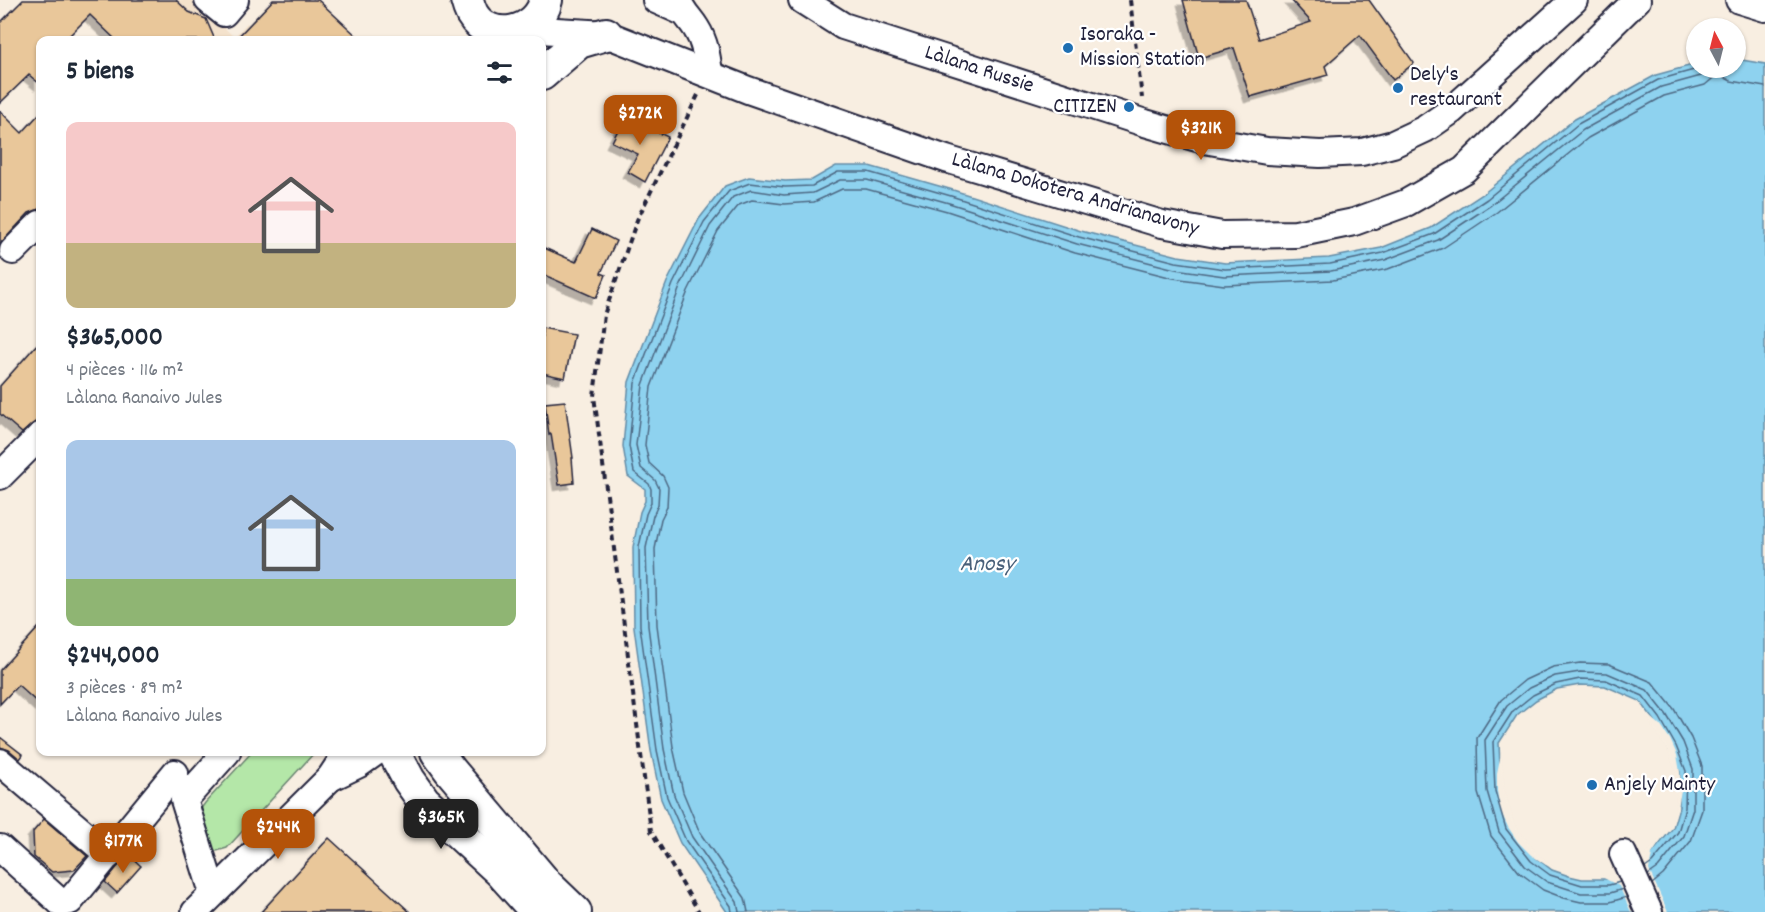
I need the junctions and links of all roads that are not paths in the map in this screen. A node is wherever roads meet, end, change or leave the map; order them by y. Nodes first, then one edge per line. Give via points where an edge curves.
1 (208, 0) edge
2 (235, 0) edge
3 (467, 0) edge
4 (546, 0) edge
5 (656, 0) edge
6 (802, 0) edge
7 (1574, 0) edge
8 (1637, 0) edge
9 (1739, 0) edge
10 (680, 5) edge
11 (1765, 8) edge
12 (488, 34) edge
13 (606, 34) junction
14 (523, 35) edge
15 (546, 71) edge
16 (709, 73) junction
17 (36, 228) edge
18 (13, 251) dead end
19 (36, 440) edge
20 (0, 476) edge
21 (223, 756) edge
22 (344, 756) edge
23 (370, 756) edge
24 (396, 756) edge
25 (440, 756) edge
26 (0, 762) edge
27 (172, 762) edge
28 (330, 778) junction
29 (184, 800) junction
30 (0, 848) edge
31 (1623, 854) dead end
32 (108, 855) junction
33 (213, 893) junction
34 (195, 912) edge
35 (537, 912) edge
36 (575, 912) edge
37 (1649, 912) edge

1 - 2 street via 224,13
3 - 12 main road via 472,15
4 - 14 main road
5 - 10 street
6 - 7 street, Làlana Russie via 843,26 1145,123 1204,140 1267,151 1320,154 1362,152 1393,144 1425,129 1451,111
8 - 16 street, Làlana Dokotera Andrianavony via 1464,170 1406,204 1354,222 1296,234 1222,235 1161,224 946,159
9 - 11 street
10 - 16 street via 705,47
12 - 14 main road
13 - 14 street, Làlana Dokotera Andrianavony
13 - 15 main road via 579,42
13 - 16 street, Làlana Dokotera Andrianavony
17 - 18 street
19 - 20 street
21 - 29 street
22 - 28 street
23 - 28 street
24 - 35 main road via 424,801 501,872
25 - 36 main road
26 - 32 street
27 - 29 street
27 - 32 street
28 - 33 street
29 - 33 street
30 - 32 street via 61,903 70,901
31 - 37 street
33 - 34 street

